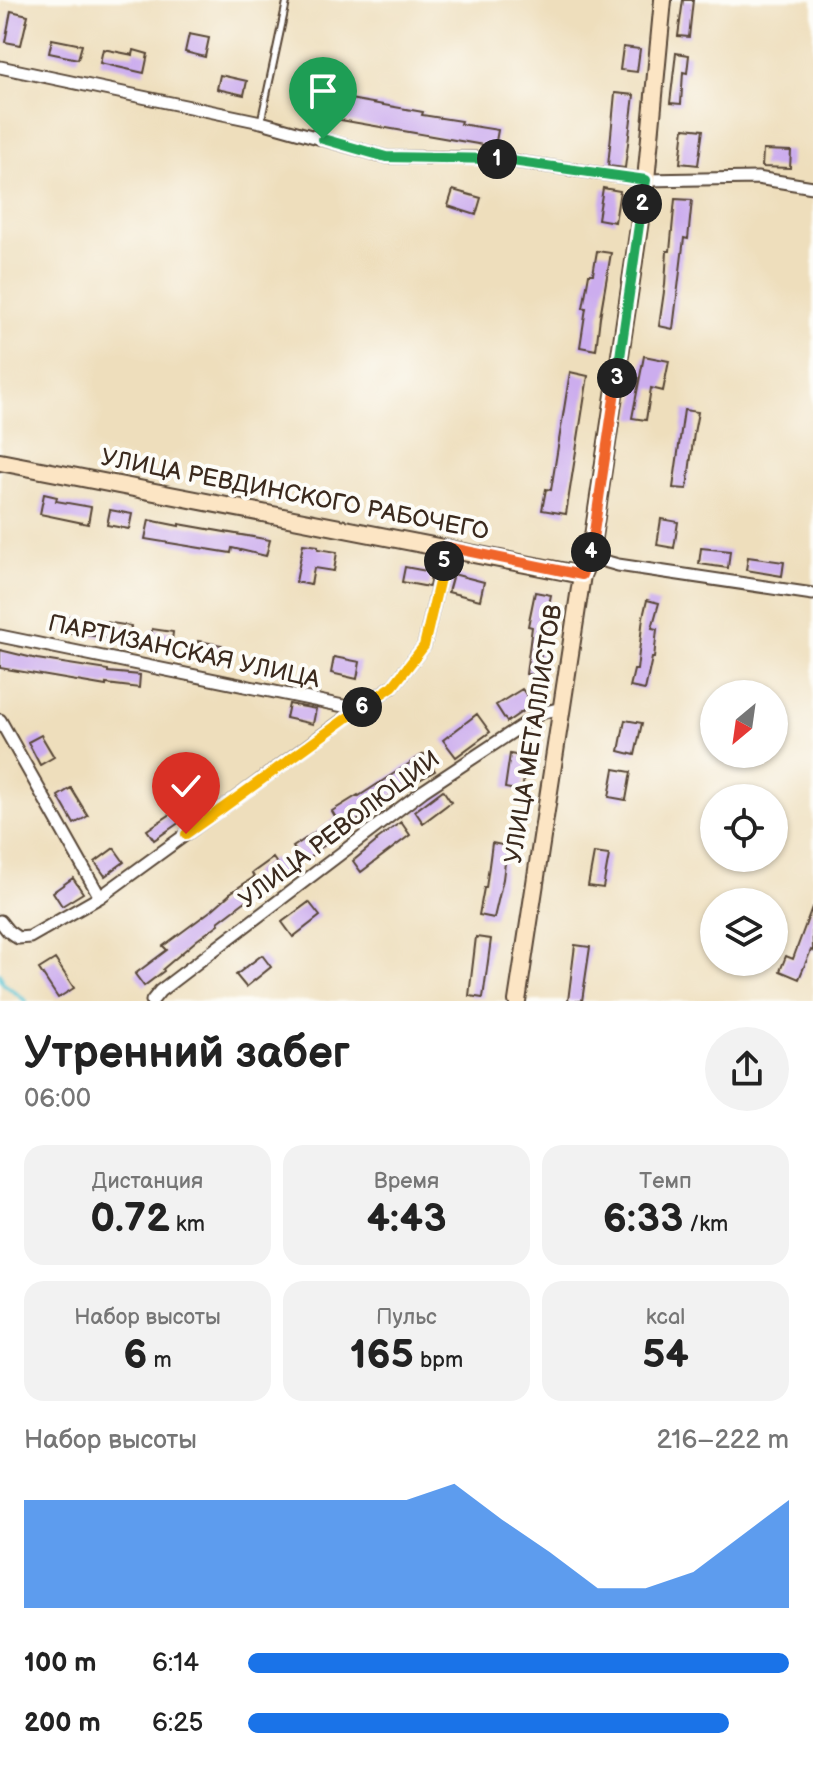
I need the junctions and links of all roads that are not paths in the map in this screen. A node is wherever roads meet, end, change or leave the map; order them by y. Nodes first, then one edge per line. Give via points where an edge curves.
1 (287, 0) edge
2 (663, 0) edge
3 (0, 67) edge
4 (261, 122) junction
5 (646, 180) junction
6 (813, 187) edge
7 (0, 462) edge
8 (447, 547) junction
9 (590, 557) junction
10 (582, 575) junction
11 (813, 594) edge
12 (0, 636) edge
13 (562, 708) junction
14 (358, 709) junction
15 (0, 720) edge
16 (100, 897) junction
17 (0, 921) edge
18 (152, 1001) edge
19 (517, 1001) edge

1 - 4 lane
2 - 5 street, УЛИЦА МЕТАЛЛИСТОВ
3 - 4 street
4 - 5 street via 386,157 490,158
5 - 6 street via 757,178
5 - 9 street, УЛИЦА МЕТАЛЛИСТОВ
7 - 8 street, УЛИЦА РЕВДИНСКОГО РАБОЧЕГО
8 - 10 street, УЛИЦА РЕВДИНСКОГО РАБОЧЕГО
8 - 14 street via 424,646 393,686
9 - 10 street, УЛИЦА МЕТАЛЛИСТОВ
9 - 11 street
10 - 13 street, УЛИЦА МЕТАЛЛИСТОВ
12 - 14 street, ПАРТИЗАНСКАЯ УЛИЦА
13 - 18 street, УЛИЦА РЕВОЛЮЦИИ via 541,713 423,791
13 - 19 street, УЛИЦА МЕТАЛЛИСТОВ
14 - 16 street
15 - 16 street
16 - 17 street via 30,937 18,938

